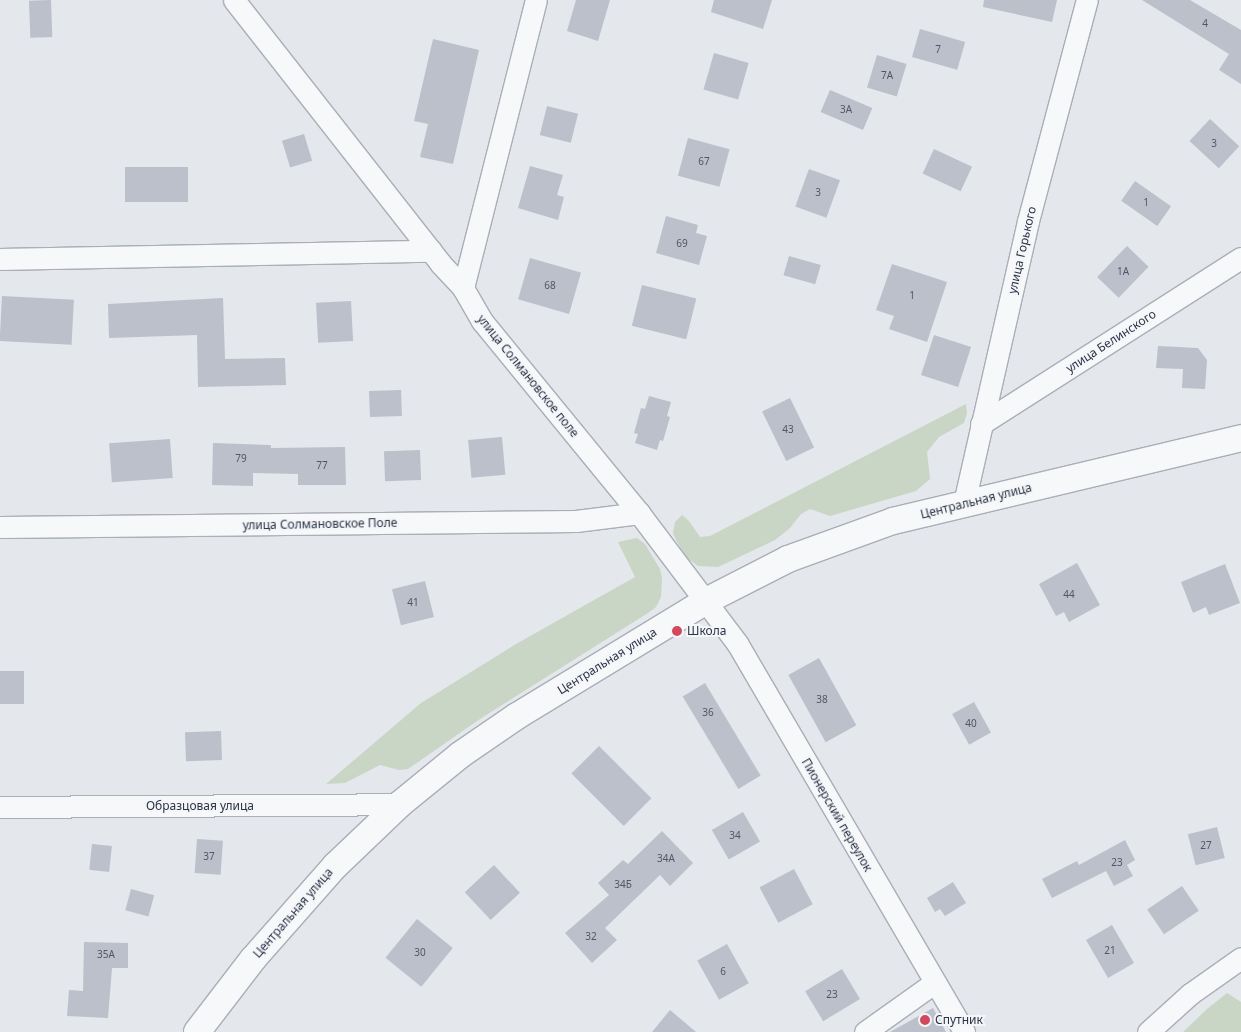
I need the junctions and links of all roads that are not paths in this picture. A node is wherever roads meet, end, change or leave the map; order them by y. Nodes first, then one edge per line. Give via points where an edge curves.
1 (536, 0) edge
2 (1087, 0) edge
3 (237, 1) edge
4 (431, 251) junction
5 (1241, 258) edge
6 (0, 259) edge
7 (463, 288) junction
8 (981, 424) junction
9 (1241, 438) edge
10 (964, 503) junction
11 (639, 513) junction
12 (0, 527) edge
13 (706, 601) junction
14 (400, 804) junction
15 (0, 807) edge
16 (1241, 958) edge
17 (934, 983) junction
18 (198, 1032) edge
19 (865, 1032) edge
20 (964, 1032) edge
21 (1148, 1032) edge

1 - 7 street
2 - 8 street, улица Горького via 1028,221
3 - 4 street, улица Солмановское поле
4 - 6 street
4 - 7 street, улица Солмановское поле
5 - 8 street, улица Белинского
7 - 11 street, улица Солмановское поле via 482,321
8 - 10 street, улица Горького
9 - 10 street, Центральная улица
10 - 13 street, Центральная улица via 893,521 834,541 788,559
11 - 12 street, улица Солмановское Поле via 576,521
11 - 13 street, улица Солмановское поле
13 - 14 street, Центральная улица via 517,716 460,755
13 - 17 street, Пионерский переулок via 737,643
14 - 15 street, Образцовая улица
14 - 18 street, Центральная улица via 335,866 253,958
16 - 21 street via 1190,994
17 - 19 street
17 - 20 street, Пионерский переулок

